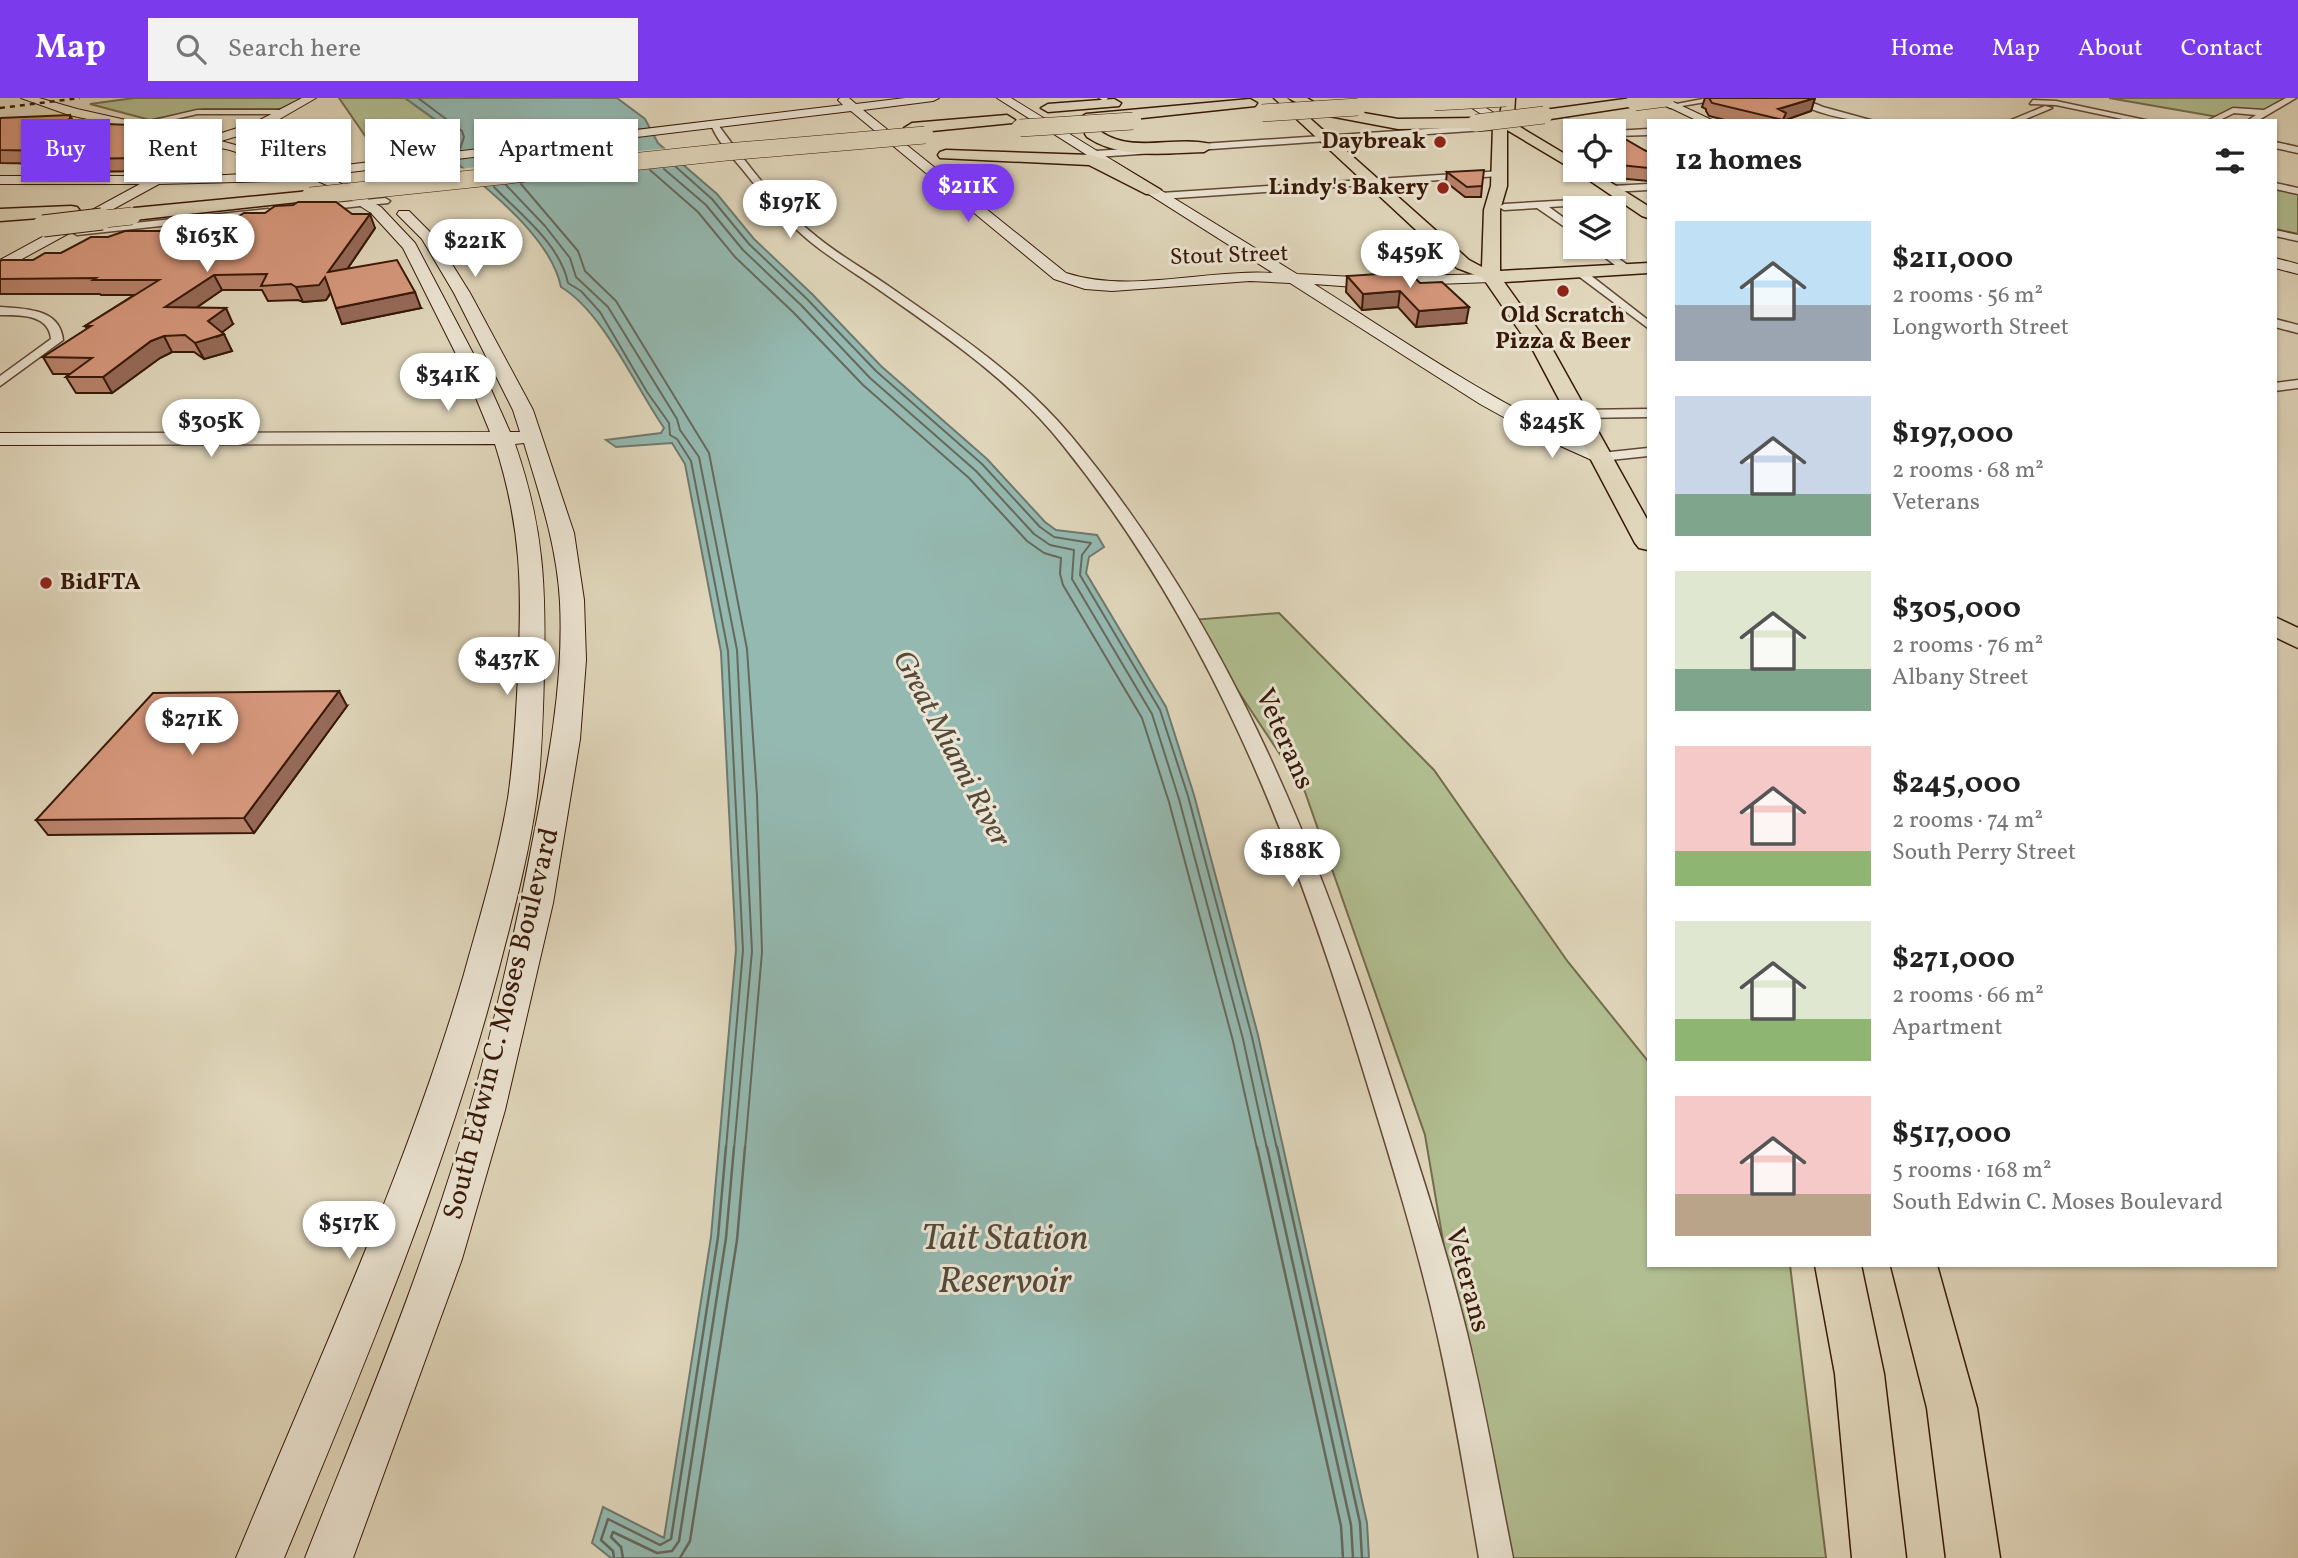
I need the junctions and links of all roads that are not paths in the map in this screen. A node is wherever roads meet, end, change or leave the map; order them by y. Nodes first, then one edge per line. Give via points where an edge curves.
1 (27, 98) edge
2 (51, 98) edge
3 (310, 98) edge
4 (842, 98) edge
5 (933, 98) edge
6 (1176, 98) edge
7 (1280, 98) edge
8 (1297, 98) edge
9 (1464, 98) edge
10 (1495, 98) edge
11 (1507, 98) edge
12 (1656, 98) edge
13 (1725, 98) edge
14 (1794, 98) edge
15 (2022, 98) edge
16 (2292, 98) edge
17 (1668, 102) edge
18 (2034, 102) junction
19 (1250, 105) edge
20 (1371, 106) dead end
21 (853, 108) junction
22 (2048, 108) junction
23 (284, 112) junction
24 (2265, 113) junction
25 (1008, 115) edge
26 (1051, 115) junction
27 (2068, 116) dead end
28 (1128, 118) junction
29 (131, 119) edge
30 (165, 119) edge
31 (1704, 119) edge
32 (1862, 119) edge
33 (2018, 119) edge
34 (2136, 119) edge
35 (2215, 119) edge
36 (2254, 119) edge
37 (124, 124) edge
38 (713, 124) junction
39 (1501, 128) junction
40 (915, 129) junction
41 (1647, 132) edge
42 (1626, 133) edge
43 (222, 137) edge
44 (1326, 140) junction
45 (2277, 145) edge
46 (1204, 147) junction
47 (2298, 150) edge
48 (460, 154) edge
49 (1096, 154) junction
50 (996, 156) junction
51 (1022, 157) junction
52 (1563, 160) edge
53 (642, 161) junction
54 (1499, 179) junction
55 (0, 180) edge
56 (124, 180) edge
57 (351, 181) edge
58 (1372, 181) junction
59 (153, 182) edge
60 (250, 182) edge
61 (301, 182) edge
62 (319, 182) edge
63 (1601, 182) edge
64 (1647, 187) edge
65 (2277, 187) edge
66 (1612, 189) junction
67 (2298, 191) edge
68 (308, 192) junction
69 (1156, 193) junction
70 (1628, 200) junction
71 (385, 201) junction
72 (367, 203) junction
73 (1540, 206) junction
74 (1504, 207) junction
75 (281, 211) edge
76 (134, 212) junction
77 (1647, 213) edge
78 (0, 215) edge
79 (205, 215) junction
80 (0, 222) edge
81 (59, 222) junction
82 (1563, 222) edge
83 (0, 229) edge
84 (2277, 233) edge
85 (428, 237) junction
86 (2298, 238) edge
87 (407, 241) junction
88 (1613, 259) edge
89 (442, 261) junction
90 (2277, 264) edge
91 (419, 265) junction
92 (0, 266) edge
93 (1647, 268) edge
94 (1627, 269) junction
95 (2298, 269) edge
96 (1581, 273) junction
97 (1292, 277) junction
98 (1501, 277) junction
99 (470, 309) junction
100 (0, 311) edge
101 (444, 313) junction
102 (1647, 324) edge
103 (2277, 324) edge
104 (2298, 329) edge
105 (0, 382) edge
106 (2298, 384) edge
107 (2277, 387) edge
108 (493, 412) junction
109 (1647, 413) edge
110 (1578, 414) junction
111 (422, 438) junction
112 (503, 438) junction
113 (533, 438) junction
114 (0, 439) edge
115 (1647, 452) edge
116 (1601, 457) junction
117 (1647, 541) edge
118 (2277, 626) edge
119 (2298, 640) edge
120 (1838, 1267) edge
121 (1915, 1267) edge
122 (260, 1558) edge
123 (329, 1558) edge
124 (1496, 1558) edge
125 (1879, 1558) edge
126 (1973, 1558) edge

1 - 37 main road, South Edwin C. Moses Boulevard
2 - 29 main road, South Edwin C. Moses Boulevard
3 - 23 main road
4 - 21 main road, Stout Street
5 - 21 main road
6 - 26 highway
7 - 44 main road
8 - 17 highway, bridge via 1322,110 1398,124 1476,123 1635,102
8 - 19 highway
9 - 11 highway, bridge via 1427,102
9 - 39 main road
10 - 39 main road
11 - 39 main road
12 - 17 main road
13 - 17 street
14 - 32 street
15 - 18 street
16 - 24 street
17 - 31 main road
18 - 22 street
18 - 34 street
19 - 20 highway, bridge
19 - 26 highway
19 - 28 highway
21 - 38 main road
21 - 97 main road, Stout Street via 1060,276 1105,285
22 - 27 street
22 - 33 street
23 - 30 street via 197,112
23 - 43 main road
24 - 35 street via 2232,110
24 - 36 street
25 - 26 highway
25 - 26 main road
25 - 28 highway, bridge
25 - 40 highway
25 - 40 highway
26 - 28 highway
26 - 49 main road
26 - 50 highway via 1053,135 1046,144
28 - 46 highway via 1097,125 1093,134 1124,146
38 - 48 main road
38 - 124 street, Veterans via 792,220 990,366 1063,434 1160,567 1213,659 1263,760 1348,977 1452,1336
39 - 44 street
39 - 52 main road
39 - 54 main road
40 - 53 highway, bridge
40 - 68 highway
41 - 42 street
44 - 46 street
44 - 58 main road
45 - 47 street
46 - 49 street
49 - 51 highway
49 - 69 main road
50 - 51 highway
50 - 53 highway, bridge via 802,154
51 - 69 highway via 1091,160
53 - 68 highway, bridge
54 - 58 street
54 - 74 main road
54 - 98 main road via 1492,210
55 - 56 main road
57 - 71 main road, South Edwin C. Moses Boulevard
58 - 69 street
58 - 98 main road via 1463,264
59 - 81 main road
60 - 68 main road
61 - 68 main road, South Edwin C. Moses Boulevard
62 - 68 main road
63 - 66 main road
64 - 66 street
65 - 67 street
66 - 70 main road
68 - 72 main road, South Edwin C. Moses Boulevard
68 - 72 street
68 - 76 highway
68 - 79 highway
69 - 97 main road
70 - 73 street
70 - 77 main road
71 - 72 street
71 - 85 main road, South Edwin C. Moses Boulevard
72 - 87 main road, South Edwin C. Moses Boulevard
73 - 74 street
73 - 82 street
74 - 98 main road
75 - 79 street
76 - 79 highway
76 - 81 highway, bridge
76 - 81 highway
78 - 81 highway
79 - 81 street
80 - 81 highway
81 - 83 highway
81 - 92 main road
84 - 86 street
85 - 87 main road
85 - 89 main road, South Edwin C. Moses Boulevard
87 - 91 main road, South Edwin C. Moses Boulevard
88 - 94 street
89 - 91 main road
89 - 99 main road, South Edwin C. Moses Boulevard
90 - 95 main road
91 - 101 main road, South Edwin C. Moses Boulevard
93 - 94 main road, Stout Street
94 - 96 main road, Stout Street
96 - 98 main road, Stout Street
96 - 102 street
97 - 98 main road, Stout Street via 1354,282
97 - 116 main road via 1554,439
98 - 110 main road
99 - 101 main road
99 - 113 main road, South Edwin C. Moses Boulevard
100 - 105 street via 43,316 58,332 57,340 44,352
101 - 108 main road, South Edwin C. Moses Boulevard
103 - 104 street
106 - 107 street
108 - 111 main road via 472,427
108 - 112 main road, South Edwin C. Moses Boulevard
109 - 110 street
110 - 116 main road
111 - 112 main road
111 - 114 main road
112 - 113 main road
112 - 122 main road, South Edwin C. Moses Boulevard via 524,511 534,587 525,780 503,885 444,1096 354,1333
113 - 123 main road, South Edwin C. Moses Boulevard via 563,533 572,600 567,726 550,835 487,1110 442,1259
115 - 116 street
116 - 117 main road
118 - 119 main road
120 - 125 main road via 1858,1360
121 - 126 main road via 1952,1408

